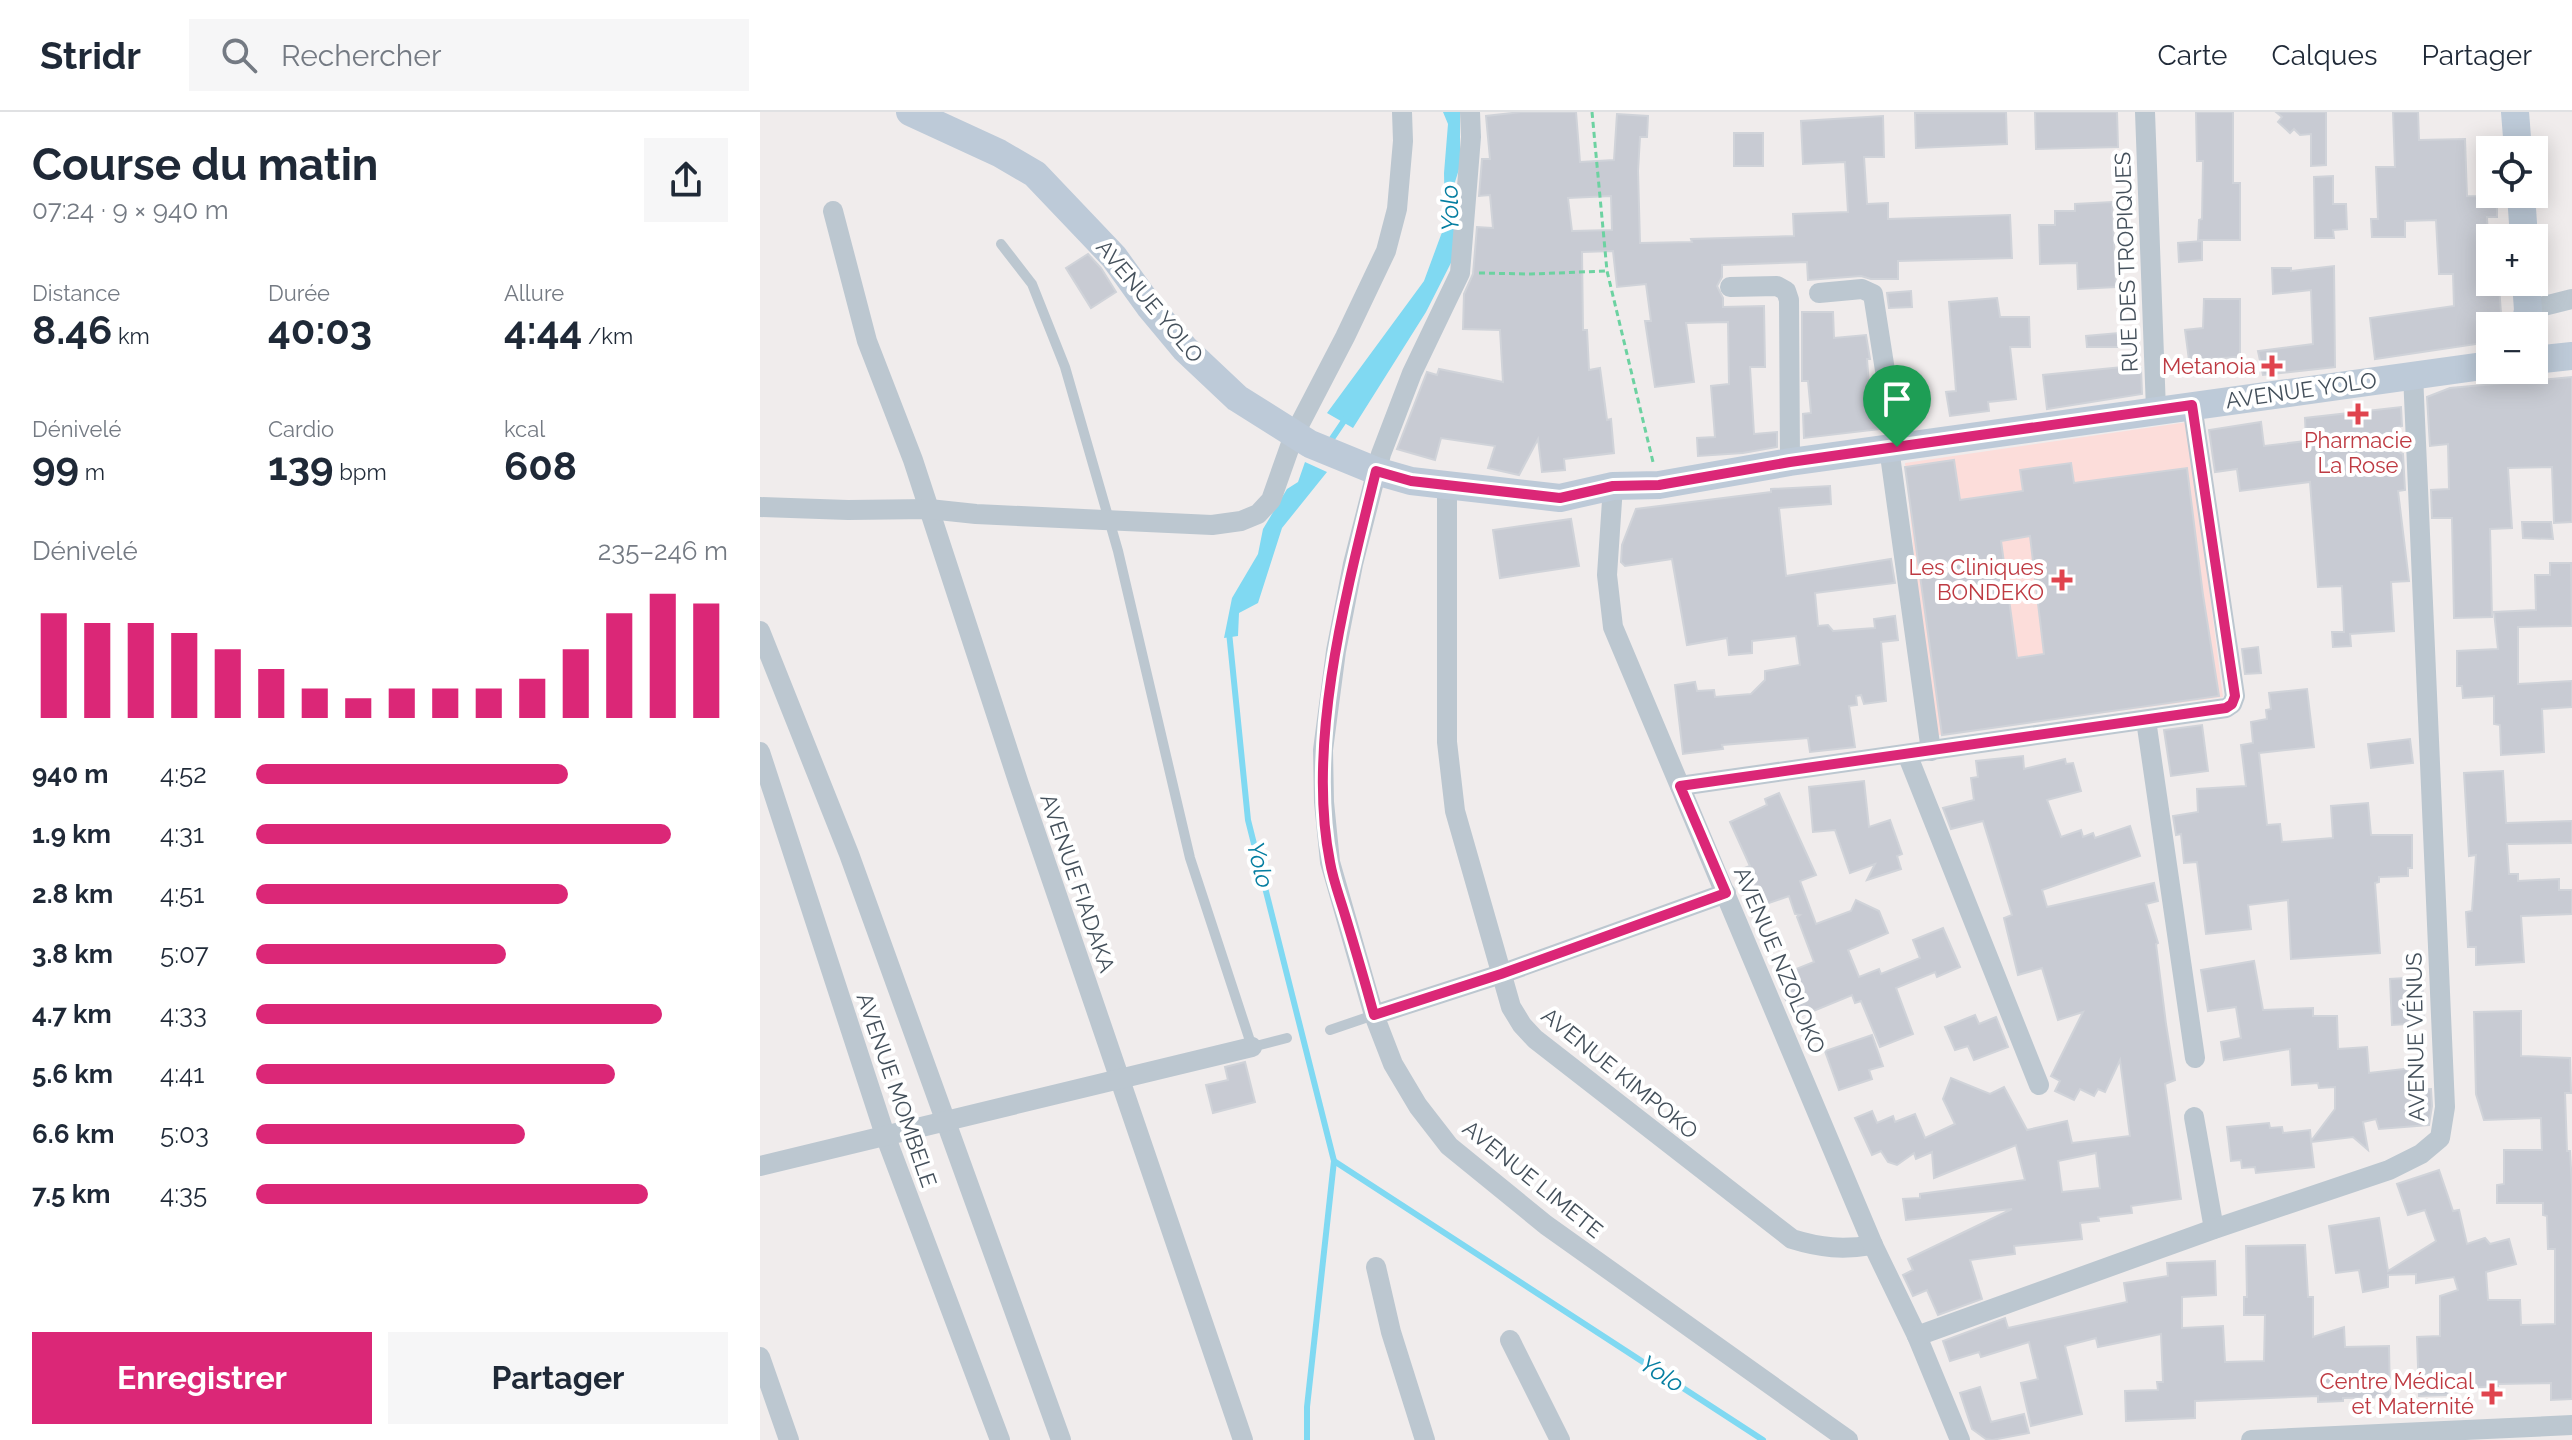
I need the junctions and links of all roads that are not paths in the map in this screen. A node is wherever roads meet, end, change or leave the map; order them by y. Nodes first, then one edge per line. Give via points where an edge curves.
1 (910, 112) edge
2 (1402, 112) edge
3 (1470, 112) edge
4 (2145, 112) edge
5 (2515, 112) edge
6 (2517, 136) edge
7 (833, 211) dead end
8 (1001, 244) dead end
9 (1730, 287) dead end
10 (1819, 293) dead end
11 (2572, 299) edge
12 (2541, 312) edge
13 (2572, 356) edge
14 (2548, 359) edge
15 (2476, 367) edge
16 (2413, 374) junction
17 (2192, 405) junction
18 (2156, 410) junction
19 (1313, 445) junction
20 (1893, 448) junction
21 (1790, 462) junction
22 (1376, 471) junction
23 (1447, 486) junction
24 (1613, 486) junction
25 (760, 507) edge
26 (929, 509) junction
27 (1108, 519) junction
28 (760, 631) edge
29 (2146, 720) junction
30 (1931, 751) junction
31 (760, 752) edge
32 (1907, 754) junction
33 (1680, 786) junction
34 (1726, 893) junction
35 (1501, 974) junction
36 (1374, 1015) junction
37 (1330, 1030) dead end
38 (1287, 1038) dead end
39 (1252, 1047) junction
40 (2195, 1058) dead end
41 (1119, 1078) junction
42 (2039, 1085) dead end
43 (2194, 1117) dead end
44 (946, 1119) junction
45 (885, 1135) junction
46 (760, 1166) edge
47 (2214, 1229) junction
48 (1873, 1245) junction
49 (1376, 1267) dead end
50 (1917, 1336) junction
51 (1510, 1340) dead end
52 (760, 1357) edge
53 (2572, 1425) edge
54 (789, 1440) edge
55 (1000, 1440) edge
56 (1061, 1440) edge
57 (1243, 1440) edge
58 (1425, 1440) edge
59 (1560, 1440) edge
60 (1848, 1440) edge
61 (1960, 1440) edge
62 (2251, 1440) edge

1 - 19 street, AVENUE YOLO via 1035,174 1114,257 1185,349 1237,398
2 - 19 street via 1397,209 1386,251
3 - 22 street, AVENUE LIMETE via 1460,273 1412,373
4 - 18 street, RUE DES TROPIQUES
5 - 6 street
7 - 26 street, AVENUE FIADAKA via 867,341
8 - 27 lane via 1032,284 1060,353
9 - 21 street via 1777,286 1786,291
10 - 20 street via 1862,289 1873,294
11 - 12 street
13 - 14 street
15 - 16 street, AVENUE YOLO
16 - 17 street, AVENUE YOLO
16 - 47 street, AVENUE VÉNUS via 2445,1107 2440,1138 2389,1170
17 - 18 street, AVENUE YOLO
17 - 29 street via 2235,696 2226,708
18 - 20 street, AVENUE YOLO
19 - 22 street, AVENUE YOLO
19 - 27 street via 1258,514 1241,521 1212,525
20 - 21 street, AVENUE YOLO
20 - 30 street
21 - 24 street, AVENUE YOLO via 1659,485
22 - 23 street, AVENUE YOLO
22 - 36 street, AVENUE LIMETE via 1336,651 1323,750 1330,862
23 - 24 street, AVENUE YOLO via 1560,498
23 - 35 street, AVENUE KIMPOKO via 1447,742 1455,811
24 - 33 street, AVENUE NZOLOKO via 1607,575 1613,627
25 - 26 street
26 - 27 street
26 - 41 street, AVENUE FIADAKA
27 - 39 lane via 1190,858
28 - 44 street
29 - 30 street
29 - 40 street
30 - 32 street
31 - 45 street, AVENUE MOMBELE
32 - 33 street
32 - 42 street
33 - 34 street, AVENUE NZOLOKO
34 - 35 street
34 - 48 street, AVENUE NZOLOKO
35 - 36 street
35 - 48 street, AVENUE KIMPOKO via 1511,1007 1535,1039 1792,1239 1821,1248
36 - 37 lane
36 - 60 street, AVENUE LIMETE via 1393,1064 1449,1146 1546,1225
38 - 39 lane
39 - 41 street
41 - 44 street
41 - 57 street, AVENUE FIADAKA
43 - 47 street
44 - 45 street
44 - 56 street
45 - 46 street
45 - 55 street, AVENUE MOMBELE
47 - 50 street, AVENUE VÉNUS
48 - 50 street, AVENUE NZOLOKO
49 - 58 street
50 - 61 street, AVENUE NZOLOKO
51 - 59 street
52 - 54 street
53 - 62 street

